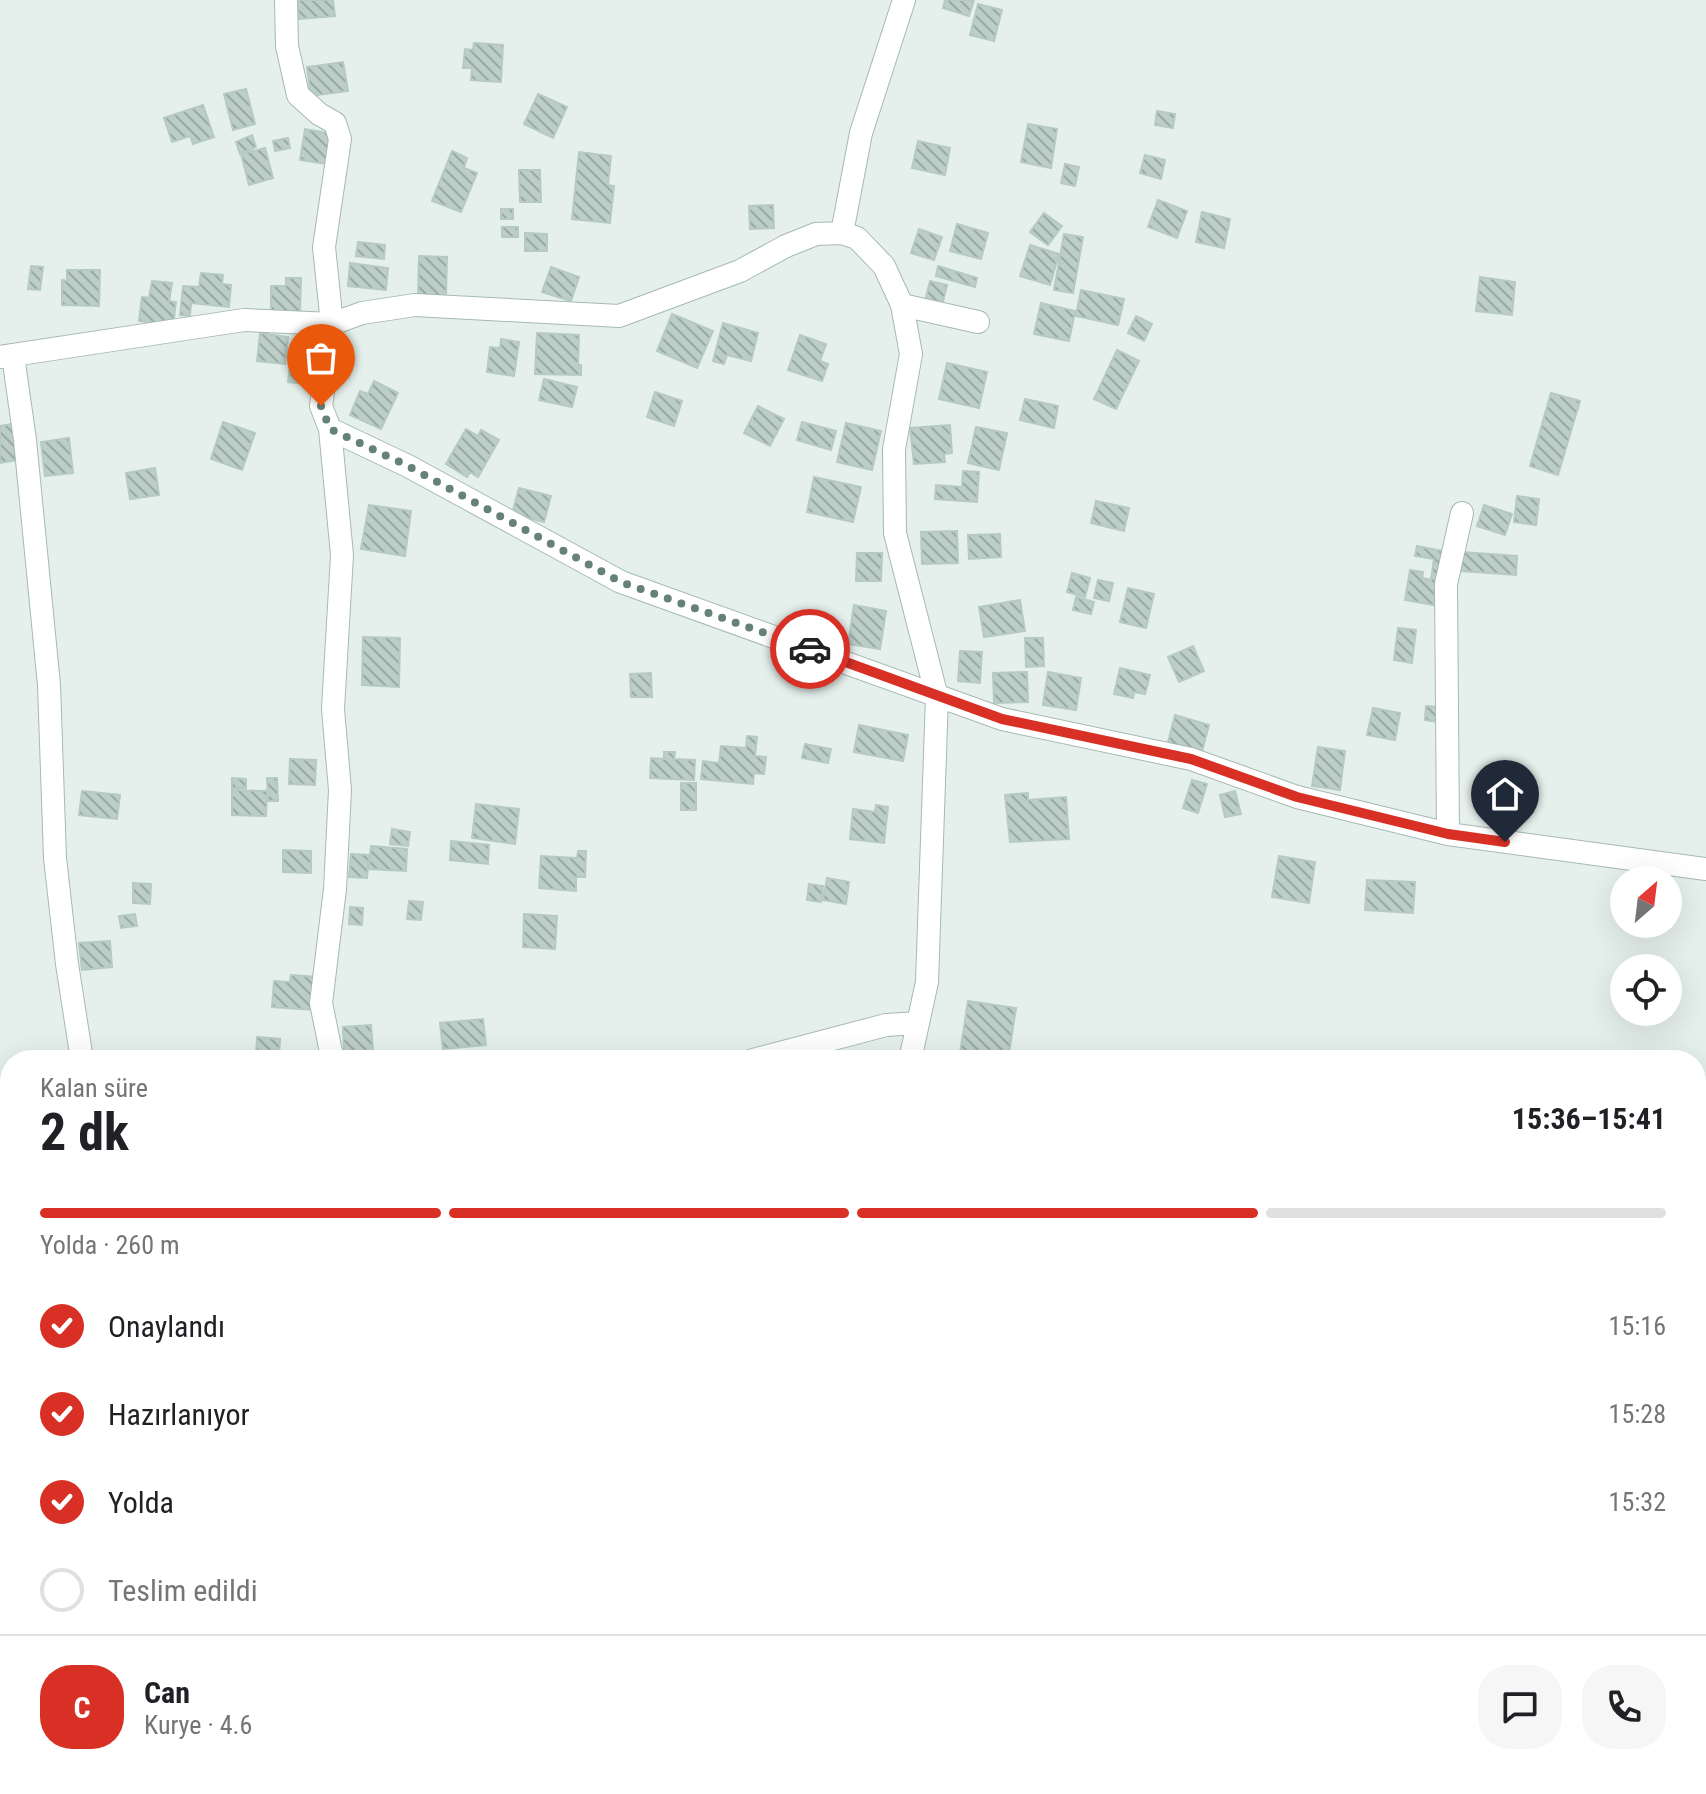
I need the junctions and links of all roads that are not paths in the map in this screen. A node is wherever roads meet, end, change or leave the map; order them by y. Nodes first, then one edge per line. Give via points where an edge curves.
1 (286, 0) edge
2 (904, 0) edge
3 (842, 233) junction
4 (902, 305) junction
5 (978, 322) dead end
6 (332, 324) junction
7 (7, 356) edge
8 (330, 429) junction
9 (1462, 513) dead end
10 (937, 697) junction
11 (1448, 834) junction
12 (1706, 869) edge
13 (918, 1023) junction
14 (80, 1050) edge
15 (331, 1050) edge
16 (791, 1050) edge
17 (912, 1050) edge

1 - 6 street via 287,46 298,95 335,123 340,139 324,247
2 - 3 street via 861,133
3 - 4 street via 857,238 884,266
3 - 6 street via 816,234 740,271 619,316 415,305 362,313
4 - 5 street
4 - 10 street via 911,354 894,449 895,533
6 - 7 street via 244,320
6 - 8 street via 321,406
7 - 14 street via 26,454 49,685 55,858
8 - 10 street via 621,582
8 - 15 street via 342,555 333,709 340,790 321,1003
9 - 11 street via 1446,584
10 - 11 street via 1002,719 1191,759 1297,797
10 - 13 street via 927,982
11 - 12 street
13 - 16 street via 886,1025
13 - 17 street

